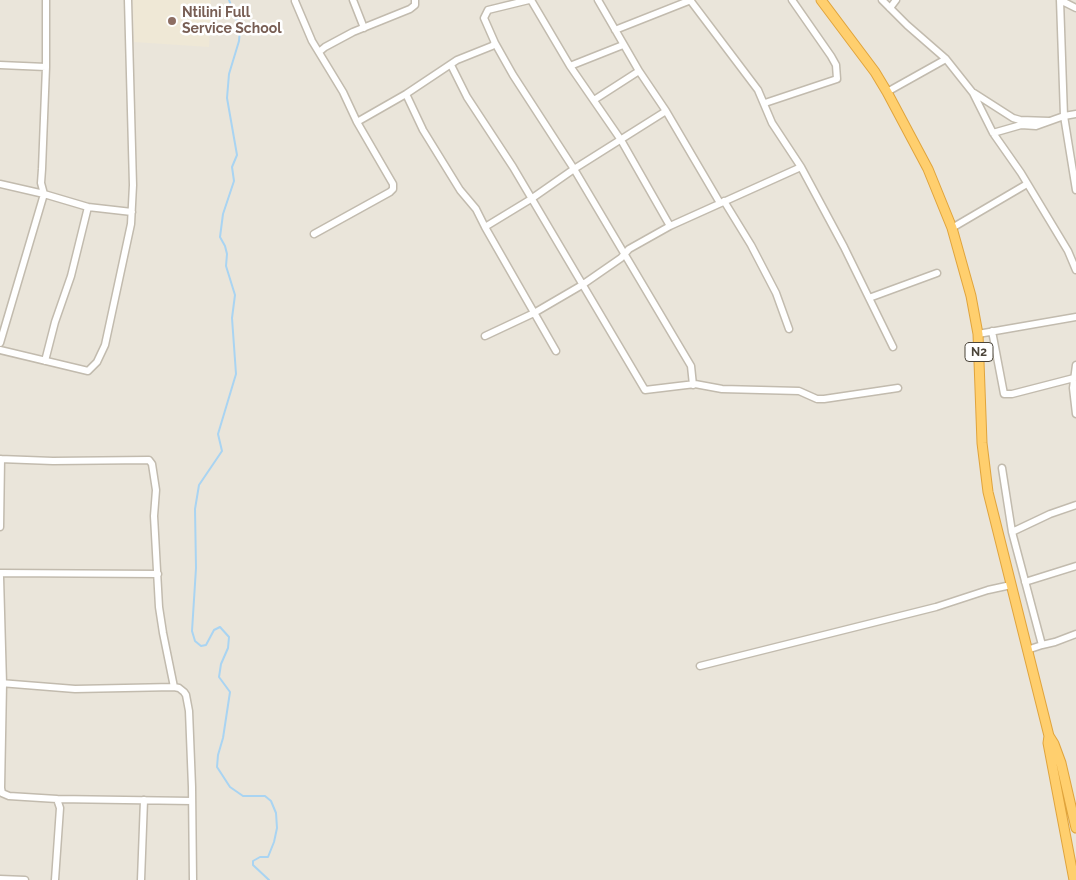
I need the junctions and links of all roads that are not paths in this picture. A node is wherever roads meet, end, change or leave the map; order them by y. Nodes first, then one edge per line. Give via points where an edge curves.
1 (46, 0) edge
2 (128, 0) edge
3 (353, 0) edge
4 (415, 0) edge
5 (530, 0) edge
6 (598, 0) edge
7 (690, 0) edge
8 (792, 0) edge
9 (821, 0) edge
10 (882, 0) edge
11 (896, 0) edge
12 (1060, 0) edge
13 (295, 1) edge
14 (890, 8) junction
15 (1076, 8) edge
16 (364, 28) junction
17 (615, 30) junction
18 (495, 43) junction
19 (623, 45) junction
20 (319, 52) junction
21 (946, 59) junction
22 (0, 65) edge
23 (451, 65) junction
24 (570, 66) junction
25 (46, 67) junction
26 (639, 72) junction
27 (887, 92) junction
28 (973, 93) junction
29 (406, 94) junction
30 (594, 100) junction
31 (764, 103) junction
32 (666, 111) junction
33 (1076, 114) edge
34 (1064, 116) junction
35 (356, 122) junction
36 (1021, 123) junction
37 (993, 133) junction
38 (621, 140) junction
39 (801, 167) junction
40 (574, 169) junction
41 (0, 184) edge
42 (1027, 184) junction
43 (1076, 190) edge
44 (44, 194) junction
45 (531, 199) junction
46 (722, 202) junction
47 (88, 206) junction
48 (132, 212) junction
49 (670, 226) junction
50 (485, 227) junction
51 (952, 228) junction
52 (314, 234) dead end
53 (624, 254) junction
54 (1076, 270) edge
55 (937, 273) dead end
56 (582, 285) junction
57 (869, 298) junction
58 (534, 313) junction
59 (1076, 317) edge
60 (789, 329) dead end
61 (992, 331) junction
62 (978, 334) junction
63 (485, 336) dead end
64 (0, 343) edge
65 (894, 347) dead end
66 (0, 350) edge
67 (556, 351) dead end
68 (45, 361) junction
69 (1076, 365) edge
70 (1074, 378) junction
71 (692, 384) junction
72 (898, 388) dead end
73 (1076, 414) edge
74 (0, 459) edge
75 (1002, 468) dead end
76 (1076, 505) edge
77 (0, 527) edge
78 (1012, 532) junction
79 (1076, 566) edge
80 (0, 573) edge
81 (158, 574) junction
82 (0, 577) edge
83 (1025, 582) junction
84 (1011, 585) junction
85 (1076, 634) edge
86 (1042, 645) junction
87 (1027, 650) junction
88 (700, 666) dead end
89 (1, 684) edge
90 (174, 687) junction
91 (1049, 736) junction
92 (1, 794) edge
93 (57, 798) junction
94 (144, 800) junction
95 (192, 801) junction
96 (1076, 828) edge
97 (0, 879) edge
98 (1075, 879) edge
99 (25, 880) edge
100 (55, 880) edge
101 (141, 880) edge
102 (193, 880) edge

1 - 25 street
2 - 48 street
3 - 16 street
4 - 16 street via 410,9
5 - 18 street via 488,10 484,18
5 - 24 street
6 - 17 street
7 - 17 street
7 - 31 street via 758,90
8 - 31 street via 832,56 837,78
9 - 27 highway, N2
10 - 14 street
11 - 14 street
12 - 15 street
12 - 34 street
13 - 20 street
14 - 21 street
16 - 20 street
17 - 19 street
18 - 23 street
18 - 40 street
19 - 24 street
19 - 26 street
20 - 35 street via 343,92
21 - 27 street
21 - 28 street
22 - 25 street
23 - 29 street
23 - 45 street
24 - 30 street
25 - 44 street via 41,183
26 - 30 street
26 - 32 street
27 - 51 highway, N2 via 928,168
28 - 36 street
28 - 37 street
29 - 35 street
29 - 50 street via 431,144
30 - 38 street
31 - 39 street via 772,123
32 - 38 street
32 - 46 street
33 - 34 street
34 - 36 street via 1050,121
34 - 43 street
35 - 52 street via 393,189
36 - 37 street
37 - 42 street
38 - 40 street
38 - 49 street
39 - 46 street
39 - 57 street
40 - 45 street
40 - 53 street
41 - 44 street
42 - 51 street
42 - 54 street
44 - 47 street
44 - 64 street
45 - 50 street
45 - 56 street
46 - 49 street
46 - 60 street via 738,221 755,253 776,293
47 - 48 street
47 - 68 street
48 - 68 street via 108,332 97,362 84,371
49 - 53 street
50 - 58 street
51 - 62 highway, N2
53 - 56 street
53 - 71 street via 692,366
55 - 57 street
56 - 58 street
56 - 71 street via 646,390
57 - 65 street
58 - 63 street
58 - 67 street
59 - 61 street
61 - 62 street
61 - 70 street via 1004,394
62 - 84 highway, N2 via 982,443 988,492
66 - 68 street
69 - 70 street
70 - 73 street
71 - 72 street via 722,389 799,391 817,399
74 - 77 street
74 - 81 street via 149,460 156,490 154,516
75 - 78 street
76 - 78 street
78 - 83 street
79 - 83 street
80 - 81 street
81 - 90 street via 159,607
82 - 89 street
83 - 86 street
84 - 87 highway, N2
84 - 88 street
85 - 86 street
86 - 87 street
87 - 91 highway, N2
89 - 90 street via 75,689
89 - 92 street
90 - 95 street via 184,692 188,701
91 - 96 highway, N2 via 1061,764
91 - 98 highway, N2
92 - 93 street
93 - 94 street
93 - 100 street via 60,808
94 - 95 street
94 - 101 street
95 - 102 street
97 - 99 street

